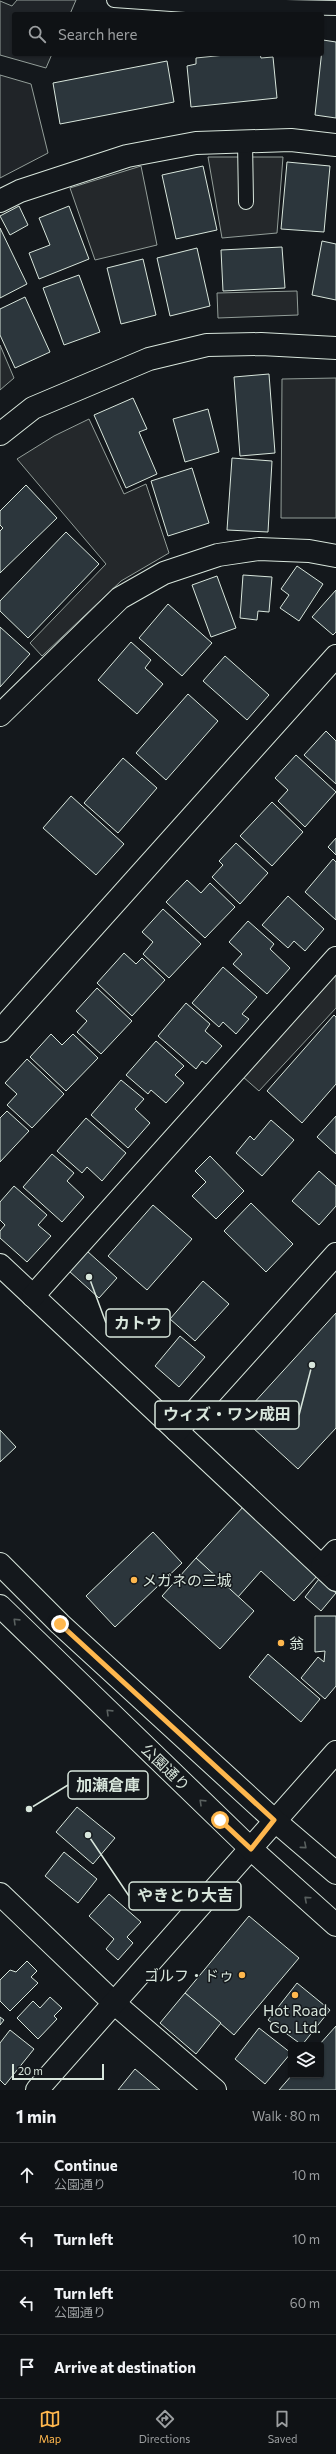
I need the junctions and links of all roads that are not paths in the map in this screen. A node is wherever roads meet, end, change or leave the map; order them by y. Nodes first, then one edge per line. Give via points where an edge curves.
1 (114, 0) edge
2 (336, 8) edge
3 (245, 142) junction
4 (336, 145) edge
5 (0, 201) edge
6 (246, 202) dead end
7 (336, 348) edge
8 (0, 434) edge
9 (336, 556) edge
10 (336, 656) edge
11 (0, 715) edge
12 (336, 958) edge
13 (0, 1031) edge
14 (336, 1254) edge
15 (0, 1265) edge
16 (33, 1296) junction
17 (177, 1431) junction
18 (0, 1564) edge
19 (331, 1566) edge
20 (0, 1606) edge
21 (336, 1752) edge
22 (274, 1820) junction
23 (251, 1849) junction
24 (336, 1873) edge
25 (0, 1894) edge
26 (336, 1925) edge
27 (114, 2003) junction
28 (37, 2090) edge
29 (215, 2090) edge

1 - 2 lane via 186,5
3 - 4 street via 291,140
3 - 5 street via 196,143 127,156 20,191
3 - 6 lane
7 - 8 street via 261,344 207,346 149,359 33,408
9 - 11 street via 309,550 259,549 218,555 164,574 120,598
10 - 13 street
12 - 16 street
14 - 17 street
15 - 16 street
16 - 17 street
17 - 19 street
18 - 22 street via 60,1624
23 -> 20 street, 公園通り
21 - 22 street
22 - 23 street
22 -> 24 street
26 -> 23 street, 公園通り
23 - 27 street
25 - 27 street
27 - 28 street
27 - 29 street

